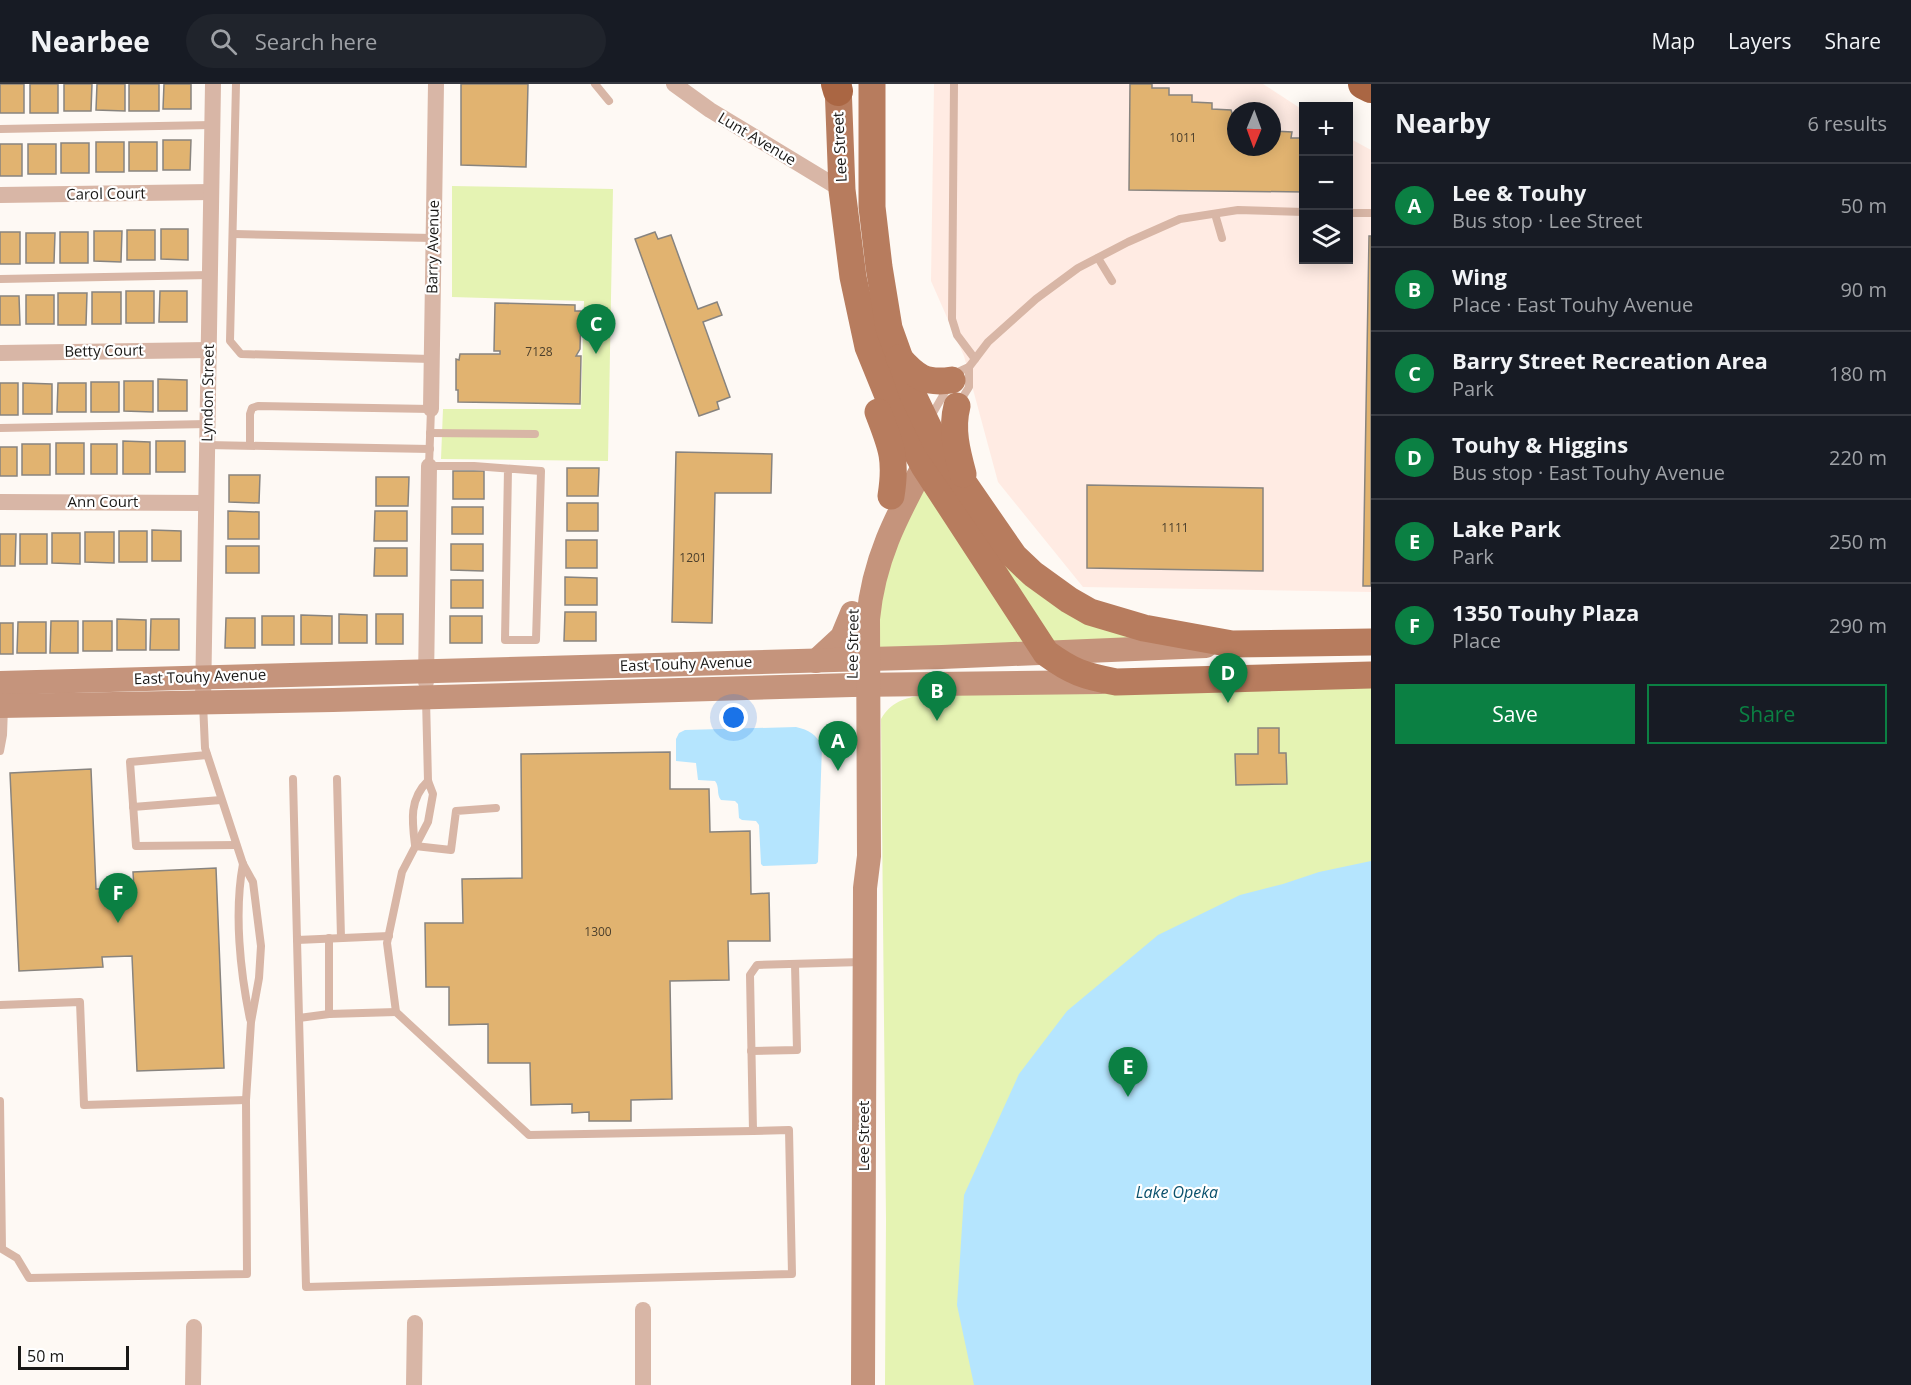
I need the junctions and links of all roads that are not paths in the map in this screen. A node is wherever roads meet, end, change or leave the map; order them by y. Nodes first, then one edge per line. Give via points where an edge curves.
1 (213, 84) edge
2 (236, 84) edge
3 (436, 84) edge
4 (595, 84) edge
5 (674, 84) edge
6 (872, 84) edge
7 (954, 84) edge
8 (1364, 84) edge
9 (837, 86) edge
10 (1371, 88) edge
11 (609, 100) dead end
12 (212, 125) junction
13 (0, 129) edge
14 (842, 190) junction
15 (212, 192) junction
16 (0, 195) edge
17 (1299, 212) edge
18 (1353, 213) edge
19 (1371, 213) edge
20 (1215, 214) junction
21 (234, 234) junction
22 (433, 238) junction
23 (1222, 238) dead end
24 (1098, 258) junction
25 (210, 275) junction
26 (0, 279) edge
27 (1112, 281) dead end
28 (868, 347) junction
29 (209, 350) junction
30 (0, 353) edge
31 (898, 357) junction
32 (432, 359) junction
33 (431, 409) junction
34 (944, 415) junction
35 (208, 424) junction
36 (0, 428) edge
37 (430, 433) junction
38 (535, 434) dead end
39 (207, 445) junction
40 (250, 445) junction
41 (430, 449) junction
42 (429, 466) junction
43 (508, 469) junction
44 (967, 490) junction
45 (891, 496) junction
46 (0, 502) edge
47 (206, 503) junction
48 (852, 613) junction
49 (1371, 642) edge
50 (1232, 644) junction
51 (1046, 652) junction
52 (861, 659) junction
53 (816, 660) junction
54 (426, 671) junction
55 (1371, 675) edge
56 (204, 678) junction
57 (1116, 682) junction
58 (861, 685) junction
59 (1, 698) edge
60 (426, 698) junction
61 (203, 703) junction
62 (0, 751) edge
63 (207, 755) junction
64 (293, 779) dead end
65 (338, 779) dead end
66 (428, 781) junction
67 (221, 800) junction
68 (133, 807) junction
69 (496, 808) dead end
70 (237, 845) junction
71 (415, 846) junction
72 (243, 864) junction
73 (388, 936) junction
74 (329, 938) junction
75 (340, 938) junction
76 (297, 940) junction
77 (865, 962) junction
78 (795, 964) junction
79 (0, 1005) edge
80 (396, 1012) junction
81 (329, 1014) junction
82 (299, 1018) junction
83 (251, 1022) junction
84 (751, 1051) junction
85 (246, 1100) junction
86 (0, 1101) edge
87 (753, 1131) junction
88 (643, 1310) dead end
89 (415, 1323) dead end
90 (194, 1328) dead end
91 (193, 1385) edge
92 (414, 1385) edge
93 (643, 1385) edge
94 (863, 1385) edge

1 - 12 street, Lyndon Street
2 - 21 lane
3 - 22 street, Barry Avenue
4 - 11 lane
5 - 14 street, Lunt Avenue
6 - 31 main road, Lee Street via 872,207 886,309
7 - 34 lane via 952,319 957,335
8 - 10 highway
9 - 14 main road, Lee Street
12 - 13 lane
12 - 15 street, Lyndon Street
14 - 28 main road, Lee Street via 853,277
15 - 16 street, Carol Court
15 - 25 street, Lyndon Street
17 - 20 lane via 1238,210
18 - 19 lane
20 - 23 lane
20 - 24 lane via 1180,219
21 - 22 lane
21 - 32 lane via 230,341 241,354
22 - 32 street, Barry Avenue
24 - 27 lane
24 - 34 lane via 1036,300 988,342
25 - 26 lane
25 - 29 street, Lyndon Street
28 - 34 main road, Lee Street via 894,411
28 - 45 main road via 865,370 892,448
29 - 30 street, Betty Court
29 - 35 street, Lyndon Street
31 - 34 main road, Lee Street
31 - 34 main road via 922,379 939,382
32 - 33 street, Barry Avenue
33 - 37 lane
33 - 40 lane via 258,406 250,414
34 - 44 main road
34 - 44 main road via 954,417 957,451
34 - 45 main road, Lee Street
34 - 51 main road
34 - 52 main road, Lee Street via 882,550
35 - 36 lane
35 - 39 street, Lyndon Street
37 - 38 lane
37 - 41 lane
39 - 40 lane
39 - 47 street, Lyndon Street
40 - 41 lane
41 - 42 lane
42 - 43 lane
42 - 54 street
43 - 43 lane via 505,640 536,640 541,471
44 - 50 main road via 1014,556 1069,600 1090,612 1133,625
45 - 48 main road, Lee Street via 864,560
46 - 47 street, Ann Court
47 - 56 street, Lyndon Street
48 - 52 main road, Lee Street
48 - 53 main road via 842,637
49 - 50 main road, East Touhy Avenue
50 - 51 main road, East Touhy Avenue
51 - 52 main road, East Touhy Avenue
51 - 57 main road via 1066,668
52 - 53 main road, East Touhy Avenue
52 - 58 main road, Lee Street
53 - 54 main road, East Touhy Avenue
54 - 56 main road, East Touhy Avenue
54 - 60 street
55 - 57 main road, East Touhy Avenue
56 - 59 main road, East Touhy Avenue
56 - 61 street, Lyndon Street
57 - 58 main road, East Touhy Avenue
58 - 60 main road, East Touhy Avenue
58 - 77 main road, Lee Street via 855,832 865,888
59 - 61 main road, East Touhy Avenue
59 - 62 lane
60 - 61 main road, East Touhy Avenue
60 - 66 lane
61 - 63 lane
63 - 67 lane
63 - 68 lane via 130,762
64 - 76 lane
65 - 75 lane
66 - 71 lane via 433,794 428,822
66 - 71 lane via 418,790 411,812
67 - 68 lane
67 - 70 lane
68 - 70 lane via 135,846
69 - 71 lane via 456,811 452,850
70 - 72 lane
71 - 73 lane via 402,872
72 - 83 lane via 242,972
72 - 83 lane via 253,882 261,946
73 - 75 lane
73 - 80 lane
74 - 75 lane
74 - 76 lane
74 - 81 lane
76 - 82 lane
77 - 78 lane
77 - 94 main road, Lee Street
78 - 84 lane via 757,964 750,975
78 - 84 lane via 797,1050
79 - 85 lane via 80,1002 84,1105
80 - 81 lane
80 - 87 lane via 529,1135
81 - 82 lane
82 - 87 lane via 306,1287 792,1274 789,1130
83 - 85 lane
84 - 87 lane
85 - 86 lane via 247,1274 29,1278 17,1258 2,1249
88 - 93 street
89 - 92 street
90 - 91 street

